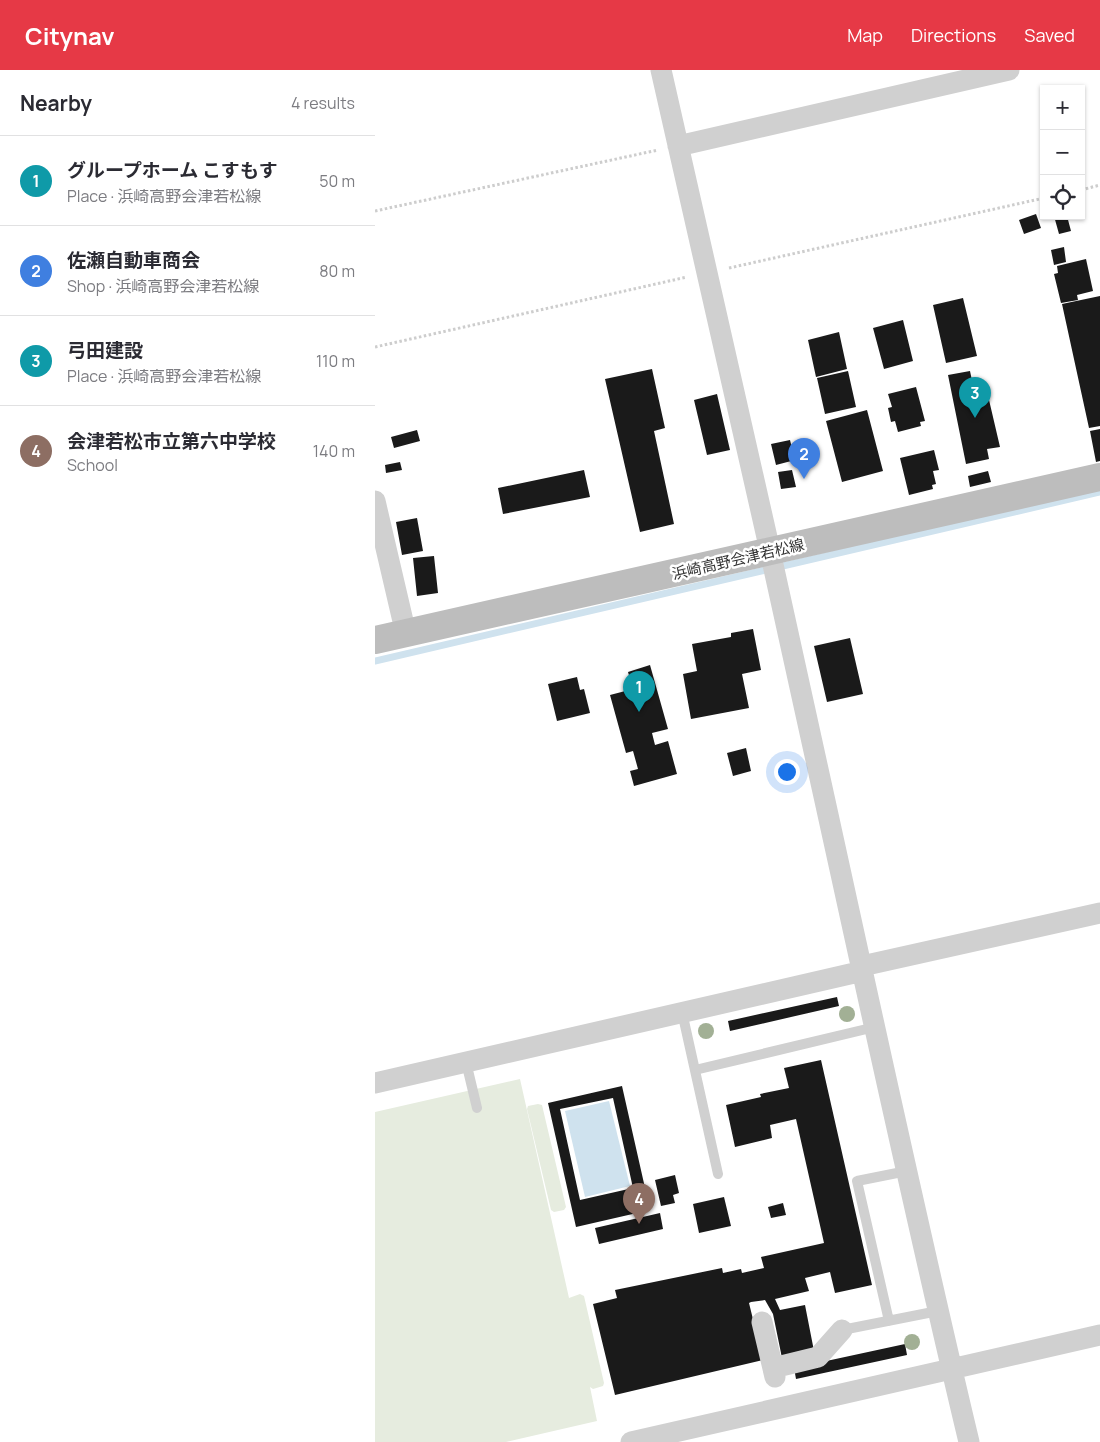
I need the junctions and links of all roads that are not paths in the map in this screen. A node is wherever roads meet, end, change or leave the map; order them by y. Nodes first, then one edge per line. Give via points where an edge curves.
1 (661, 70) edge
2 (1009, 70) edge
3 (678, 146) junction
4 (1100, 477) edge
5 (375, 501) edge
6 (772, 557) junction
7 (406, 634) junction
8 (375, 640) edge
9 (1100, 912) edge
10 (862, 969) junction
11 (683, 1012) junction
12 (875, 1027) junction
13 (466, 1062) junction
14 (695, 1070) junction
15 (375, 1083) edge
16 (477, 1108) dead end
17 (907, 1171) junction
18 (718, 1174) dead end
19 (938, 1312) junction
20 (889, 1321) junction
21 (762, 1322) dead end
22 (842, 1330) joint
23 (1100, 1335) edge
24 (951, 1368) junction
25 (778, 1387) junction
26 (631, 1442) edge
27 (969, 1442) edge

1 - 3 street
2 - 3 street
3 - 6 street
4 - 6 main road, 浜崎高野会津若松線
5 - 7 street
6 - 7 main road, 浜崎高野会津若松線
6 - 10 street
7 - 8 main road, 浜崎高野会津若松線
9 - 10 street
10 - 11 street
10 - 12 street
11 - 13 street
11 - 14 lane
12 - 14 lane
12 - 17 street
13 - 15 street
13 - 16 lane
14 - 18 lane
17 - 19 street
17 - 20 lane via 857,1181
19 - 20 lane
19 - 24 street
20 - 22 lane
21 - 25 street
22 - 25 street via 818,1357
23 - 24 street
24 - 25 street
24 - 27 street
25 - 26 street

